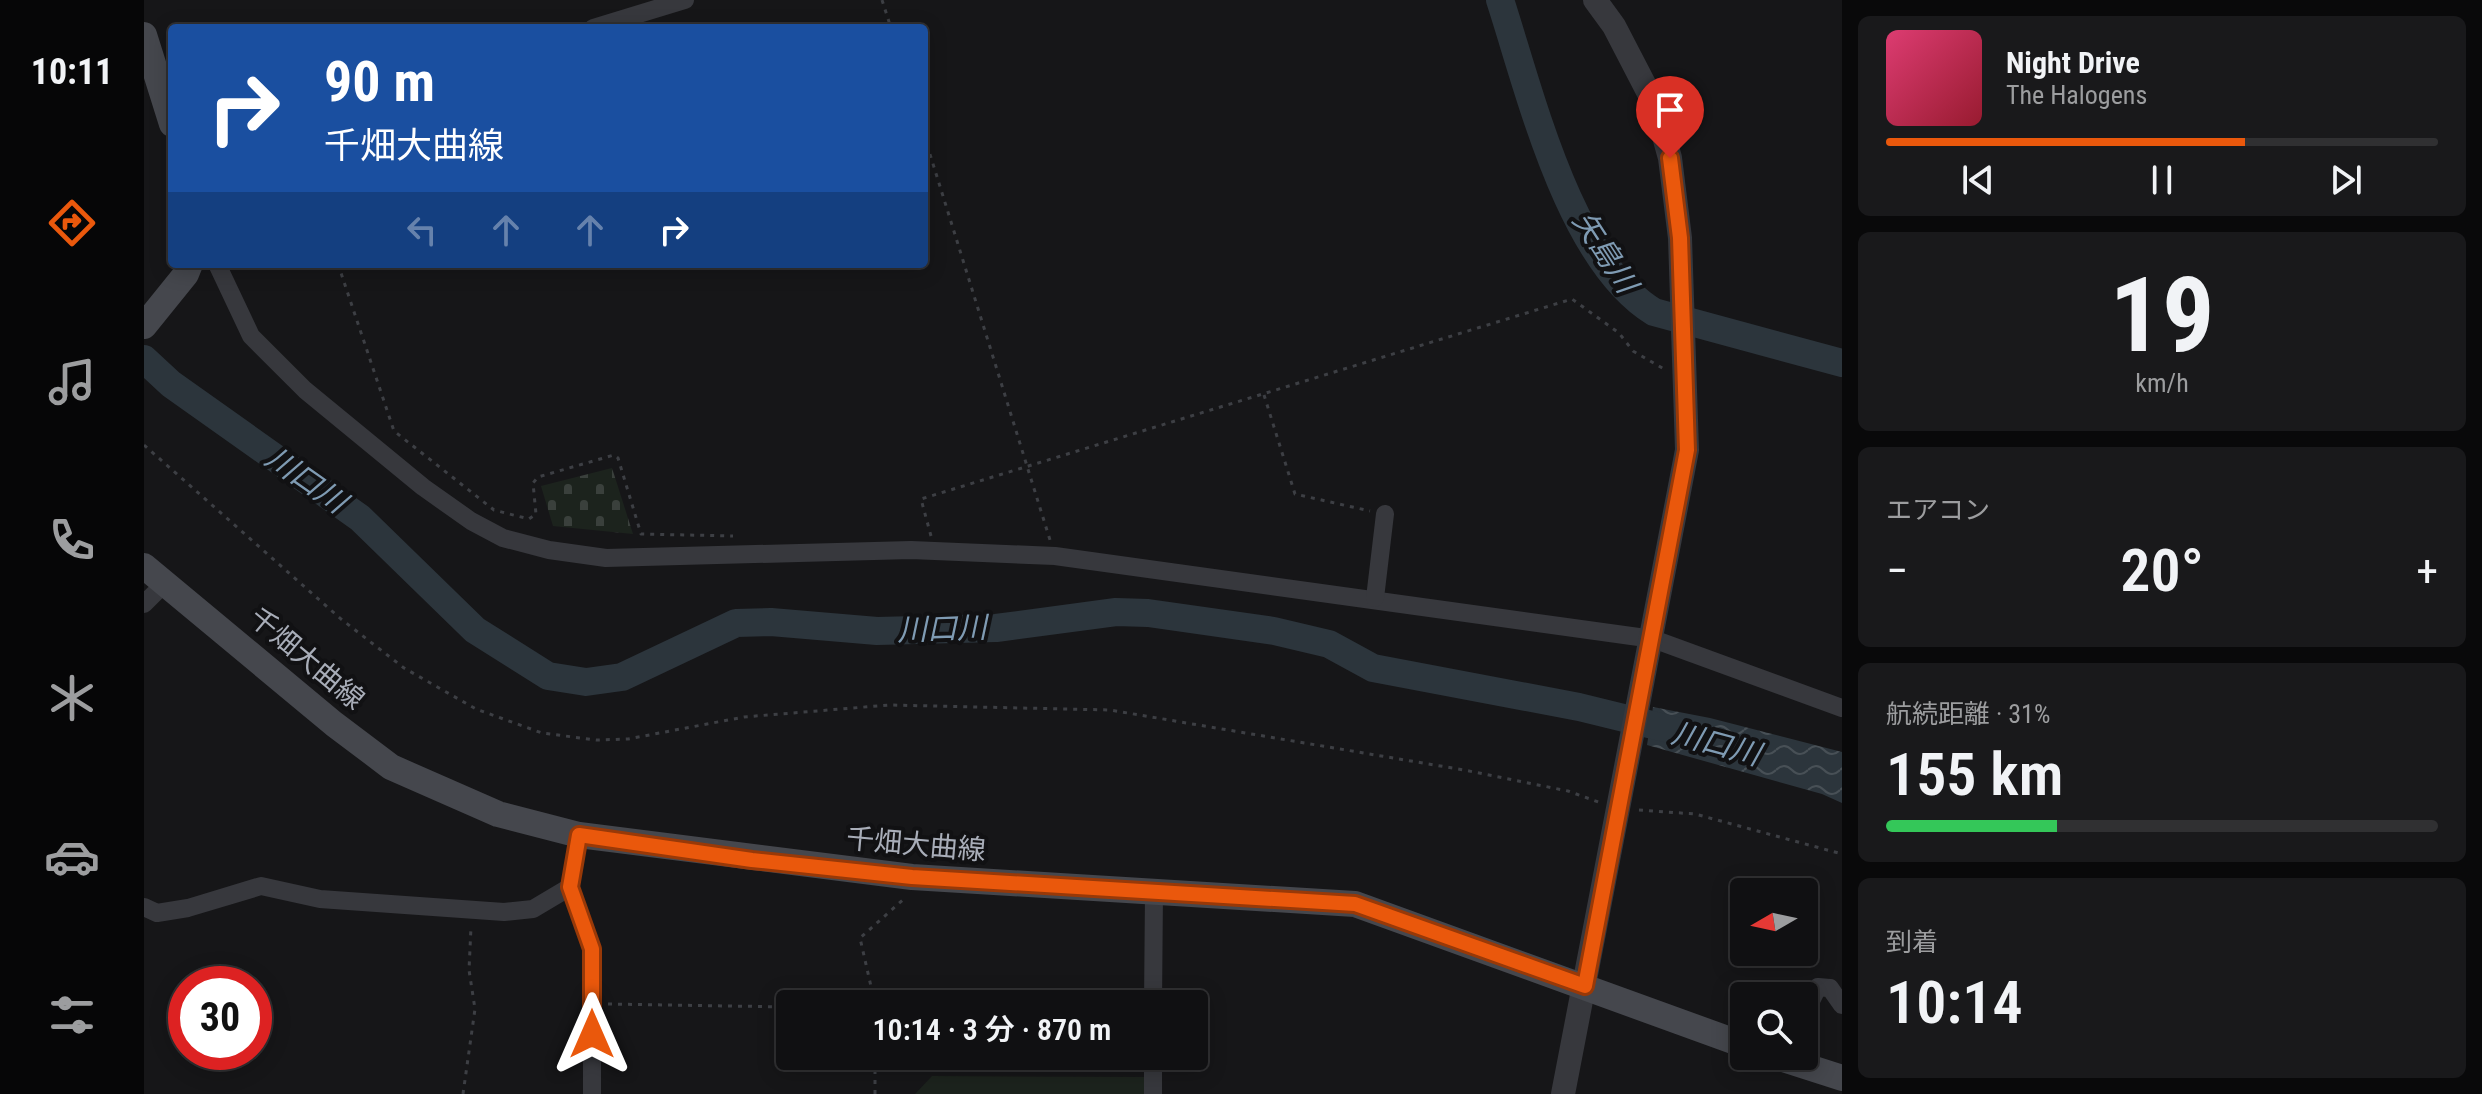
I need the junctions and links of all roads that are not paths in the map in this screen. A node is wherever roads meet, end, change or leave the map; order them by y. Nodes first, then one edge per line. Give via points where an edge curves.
1 (685, 0) edge
2 (1595, 0) edge
3 (606, 24) edge
4 (144, 35) edge
5 (168, 111) edge
6 (219, 268) edge
7 (188, 269) edge
8 (144, 326) edge
9 (1385, 514) road end
10 (144, 566) edge
11 (166, 582) junction
12 (1375, 598) junction
13 (144, 604) edge
14 (1651, 648) junction
15 (1842, 708) edge
16 (579, 835) junction
17 (570, 887) junction
18 (1154, 893) junction
19 (144, 907) edge
20 (1585, 986) junction
21 (1818, 987) edge
22 (1153, 990) edge
23 (1842, 1005) edge
24 (1730, 1040) edge
25 (1153, 1070) edge
26 (1818, 1070) edge
27 (1842, 1078) edge
28 (592, 1094) edge
29 (1153, 1094) edge
30 (1563, 1094) edge

1 - 3 street
2 - 14 street via 1656,107 1670,158 1681,272 1687,450
4 - 5 main road
6 - 12 street via 251,336 305,390 432,494 503,538 606,558 931,542
7 - 8 main road
9 - 12 street
10 - 11 main road, 千畑大曲線
11 - 13 street
11 - 16 main road, 千畑大曲線 via 391,767 498,814
12 - 14 street
14 - 15 street
14 - 20 street
16 - 17 street
16 - 18 main road, 千畑大曲線 via 912,877
17 - 19 street via 533,909 320,899 261,886 188,908 157,913
17 - 28 street via 592,949
18 - 20 main road, 千畑大曲線 via 1355,904
18 - 22 street
20 - 24 main road, 千畑大曲線
20 - 30 street
21 - 23 street via 1830,988
25 - 29 street
26 - 27 main road

